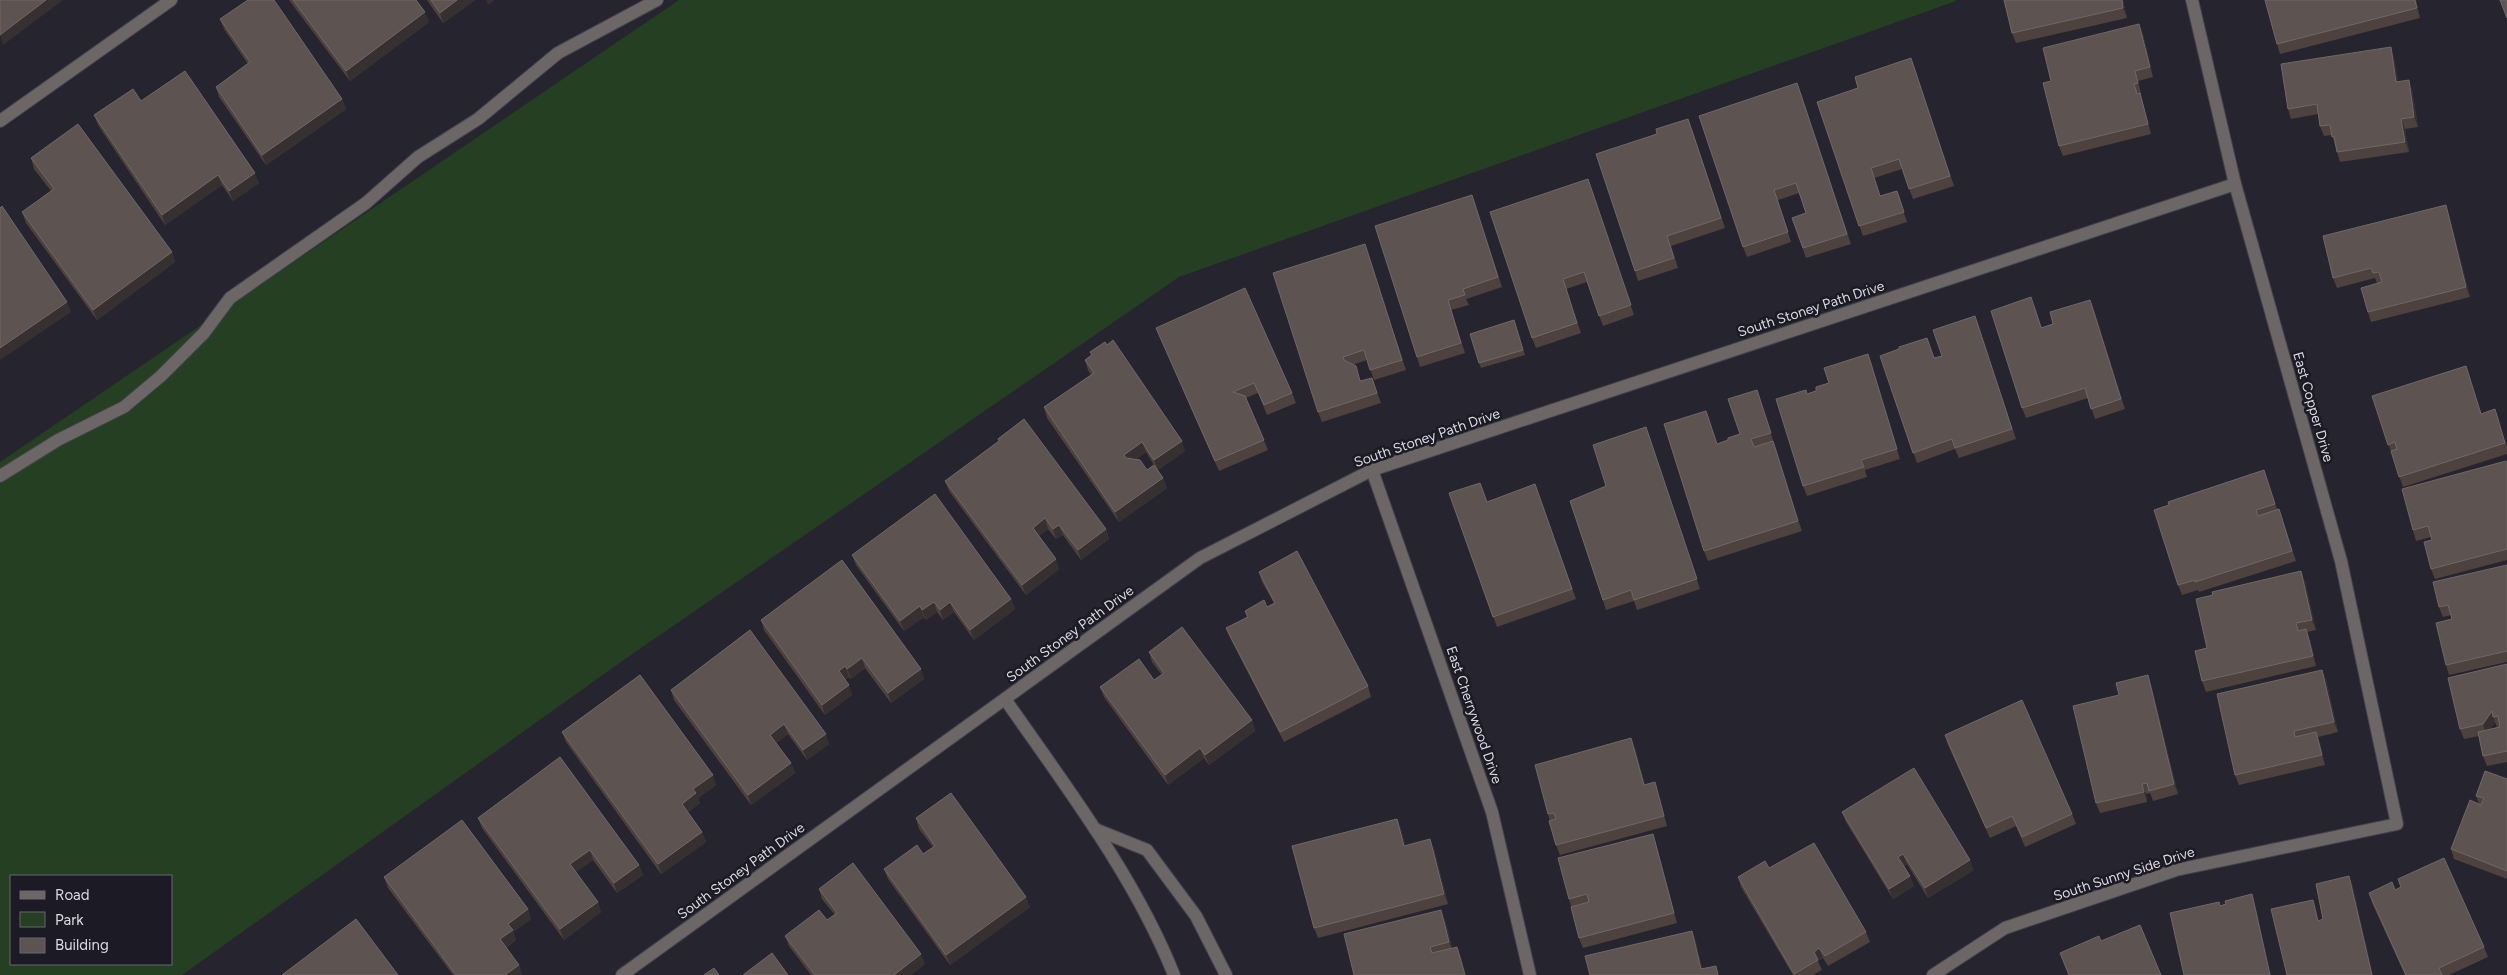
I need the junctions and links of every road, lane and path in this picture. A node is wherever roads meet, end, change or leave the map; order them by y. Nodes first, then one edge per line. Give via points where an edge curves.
1 (171, 0) edge
2 (658, 0) edge
3 (2192, 0) edge
4 (0, 121) edge
5 (2235, 184) junction
6 (1372, 470) junction
7 (0, 476) edge
8 (1005, 698) junction
9 (2397, 824) joint
10 (1095, 829) junction
11 (622, 975) edge
12 (1174, 975) edge
13 (1226, 975) edge
14 (1530, 975) edge
15 (1933, 975) edge

1 - 4 street
2 - 7 street via 558,52 478,119 418,158 366,203 230,298 204,333 124,407 58,440
3 - 5 street, East Copper Drive
5 - 6 street, South Stoney Path Drive
5 - 9 street, East Copper Drive via 2341,561
6 - 8 street, South Stoney Path Drive via 1200,558
6 - 14 street, East Cherrywood Drive via 1492,812
8 - 10 street
8 - 11 street, South Stoney Path Drive
9 - 15 street, South Sunny Side Drive via 2176,870 2005,928
10 - 12 street via 1160,939
10 - 13 street via 1147,850 1196,916

